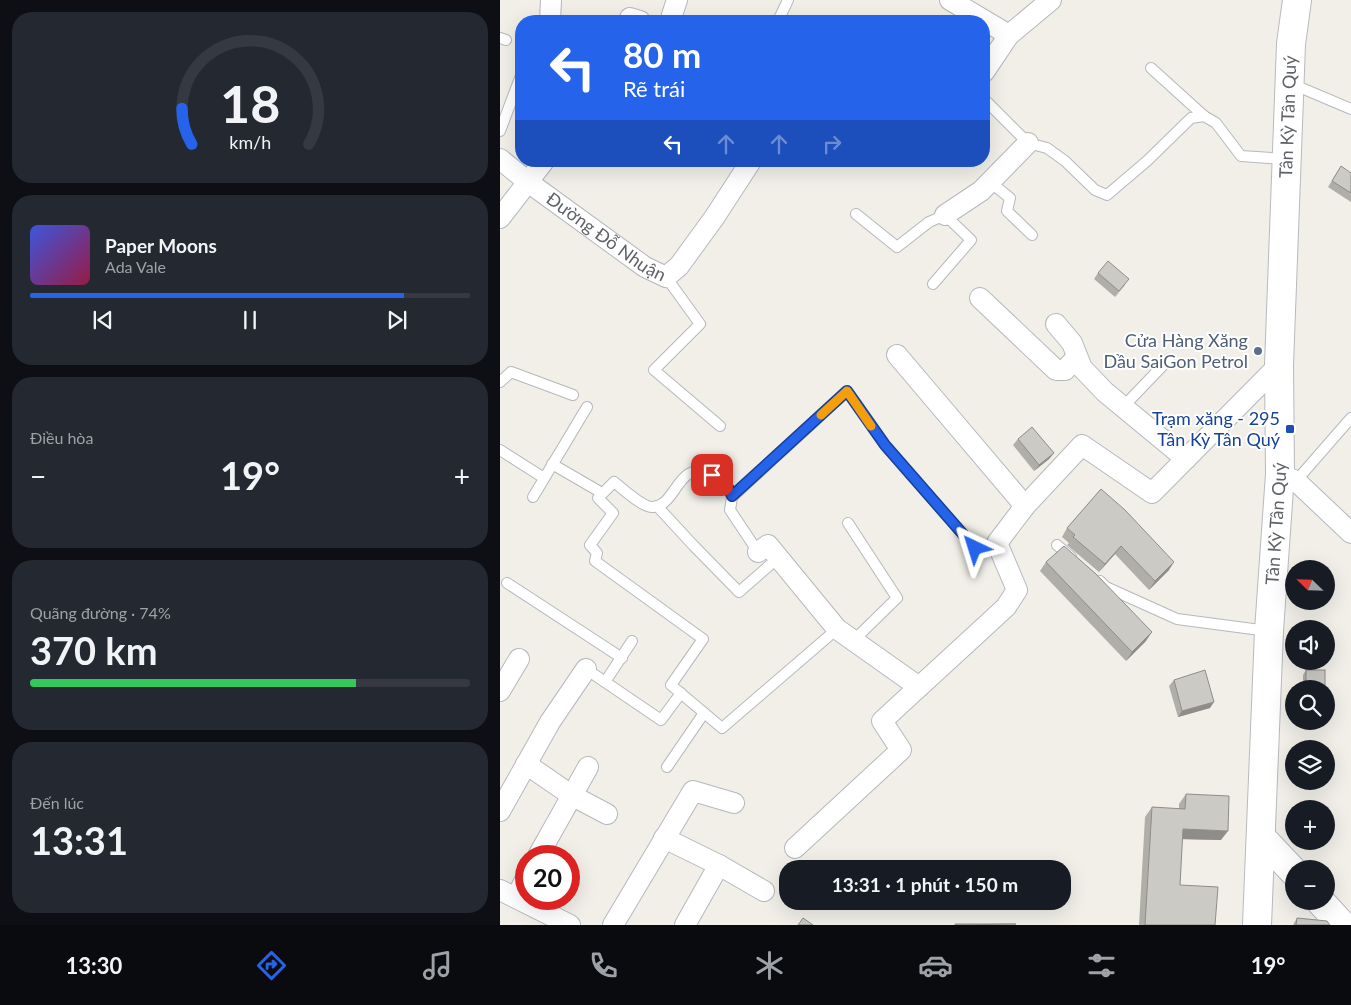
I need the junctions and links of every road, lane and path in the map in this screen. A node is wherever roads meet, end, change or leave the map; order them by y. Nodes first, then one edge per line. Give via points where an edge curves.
1 (551, 0) edge
2 (788, 0) edge
3 (950, 0) edge
4 (1051, 0) edge
5 (1297, 0) edge
6 (550, 15) edge
7 (781, 15) edge
8 (975, 15) edge
9 (990, 24) edge
10 (1009, 35) junction
11 (990, 63) edge
12 (1151, 68) dead end
13 (1289, 83) junction
14 (515, 91) edge
15 (990, 105) edge
16 (1351, 109) edge
17 (1204, 116) junction
18 (500, 131) edge
19 (1028, 143) junction
20 (500, 159) edge
21 (1286, 159) junction
22 (539, 167) edge
23 (747, 167) edge
24 (528, 182) junction
25 (990, 182) junction
26 (856, 214) dead end
27 (945, 216) junction
28 (500, 218) edge
29 (1032, 235) dead end
30 (666, 277) junction
31 (933, 284) dead end
32 (980, 298) dead end
33 (1056, 324) dead end
34 (897, 355) dead end
35 (1076, 358) junction
36 (1169, 359) dead end
37 (1279, 365) junction
38 (500, 382) edge
39 (572, 395) dead end
40 (587, 407) dead end
41 (1123, 407) junction
42 (1351, 418) edge
43 (720, 426) dead end
44 (500, 450) edge
45 (1186, 459) junction
46 (552, 464) junction
47 (544, 478) junction
48 (1288, 478) junction
49 (602, 492) junction
50 (533, 496) dead end
51 (732, 496) junction
52 (657, 506) junction
53 (1025, 506) junction
54 (848, 523) dead end
55 (1351, 533) edge
56 (997, 543) junction
57 (1056, 545) dead end
58 (758, 552) joint
59 (779, 557) junction
60 (1078, 563) edge
61 (1092, 575) edge
62 (507, 583) dead end
63 (837, 629) junction
64 (1269, 631) junction
65 (854, 640) junction
66 (632, 641) dead end
67 (622, 658) junction
68 (519, 659) dead end
69 (586, 668) joint
70 (605, 682) junction
71 (919, 687) junction
72 (500, 691) edge
73 (681, 693) junction
74 (704, 713) junction
75 (526, 764) junction
76 (588, 767) dead end
77 (667, 767) dead end
78 (571, 795) junction
79 (734, 803) dead end
80 (500, 811) edge
81 (607, 814) dead end
82 (1261, 836) junction
83 (664, 838) junction
84 (544, 845) edge
85 (795, 848) dead end
86 (1285, 862) edge
87 (718, 865) junction
88 (764, 891) dead end
89 (508, 894) edge
90 (1328, 910) edge
91 (564, 924) edge
92 (613, 925) edge
93 (685, 925) edge
94 (1257, 925) edge
95 (1342, 925) edge

1 - 6 street
2 - 7 lane
3 - 8 street
4 - 10 street
5 - 13 main road, Tân Kỳ Tân Quý
9 - 10 street
10 - 11 street
12 - 17 lane
13 - 16 lane
13 - 21 main road, Tân Kỳ Tân Quý
14 - 18 lane
15 - 19 lane
17 - 19 lane via 1191,118 1107,195 1095,190 1047,148
17 - 21 lane via 1216,123 1241,156
19 - 25 street
20 - 24 street, Đường Đỗ Nhuận
21 - 37 main road, Tân Kỳ Tân Quý
22 - 24 street
23 - 30 street, Đường Đỗ Nhuận via 679,266
24 - 28 street
24 - 30 street, Đường Đỗ Nhuận via 645,267
25 - 27 street
25 - 29 lane via 1010,198 1007,211
26 - 27 lane via 897,247 929,222
27 - 31 lane via 970,240
30 - 43 lane via 700,324 654,370
32 - 35 street via 1056,370 1064,370
33 - 35 street via 1072,343
34 - 53 street
35 - 41 street via 1082,368
36 - 41 lane
37 - 45 street
37 - 48 main road, Tân Kỳ Tân Quý
38 - 39 lane via 511,372
40 - 46 lane
41 - 45 street
42 - 48 lane
44 - 47 lane
45 - 53 street via 1152,493 1082,445
46 - 47 lane
46 - 49 lane
47 - 50 lane
48 - 55 street
48 - 64 main road, Tân Kỳ Tân Quý
49 - 52 lane via 614,482 643,504 651,508
49 - 73 lane via 598,498 612,513 590,545 598,553 595,561 703,639 671,684
51 - 52 lane via 720,478 699,471 687,475
51 - 56 lane via 847,391 885,445 975,548 983,552
51 - 58 lane via 730,510
52 - 59 lane via 739,592
53 - 56 street
54 - 65 lane via 897,598
56 - 71 street via 1017,590 1006,607
57 - 60 lane
58 - 59 street via 768,545
59 - 63 street
61 - 64 lane via 1106,587 1177,618
62 - 67 lane
63 - 65 street
63 - 74 lane via 722,728
64 - 82 main road, Tân Kỳ Tân Quý
65 - 71 street
66 - 67 lane
67 - 70 lane
68 - 72 street
69 - 70 lane
69 - 75 street
70 - 73 lane via 661,720
71 - 85 street via 882,721 901,750
73 - 74 lane
74 - 77 lane
75 - 78 street
75 - 80 street
76 - 78 street
78 - 81 street
78 - 84 street
79 - 83 street via 693,791
82 - 86 main road
82 - 94 main road, Tân Kỳ Tân Quý
83 - 87 street
83 - 92 street
87 - 88 street
87 - 93 street
89 - 91 street
90 - 95 main road

